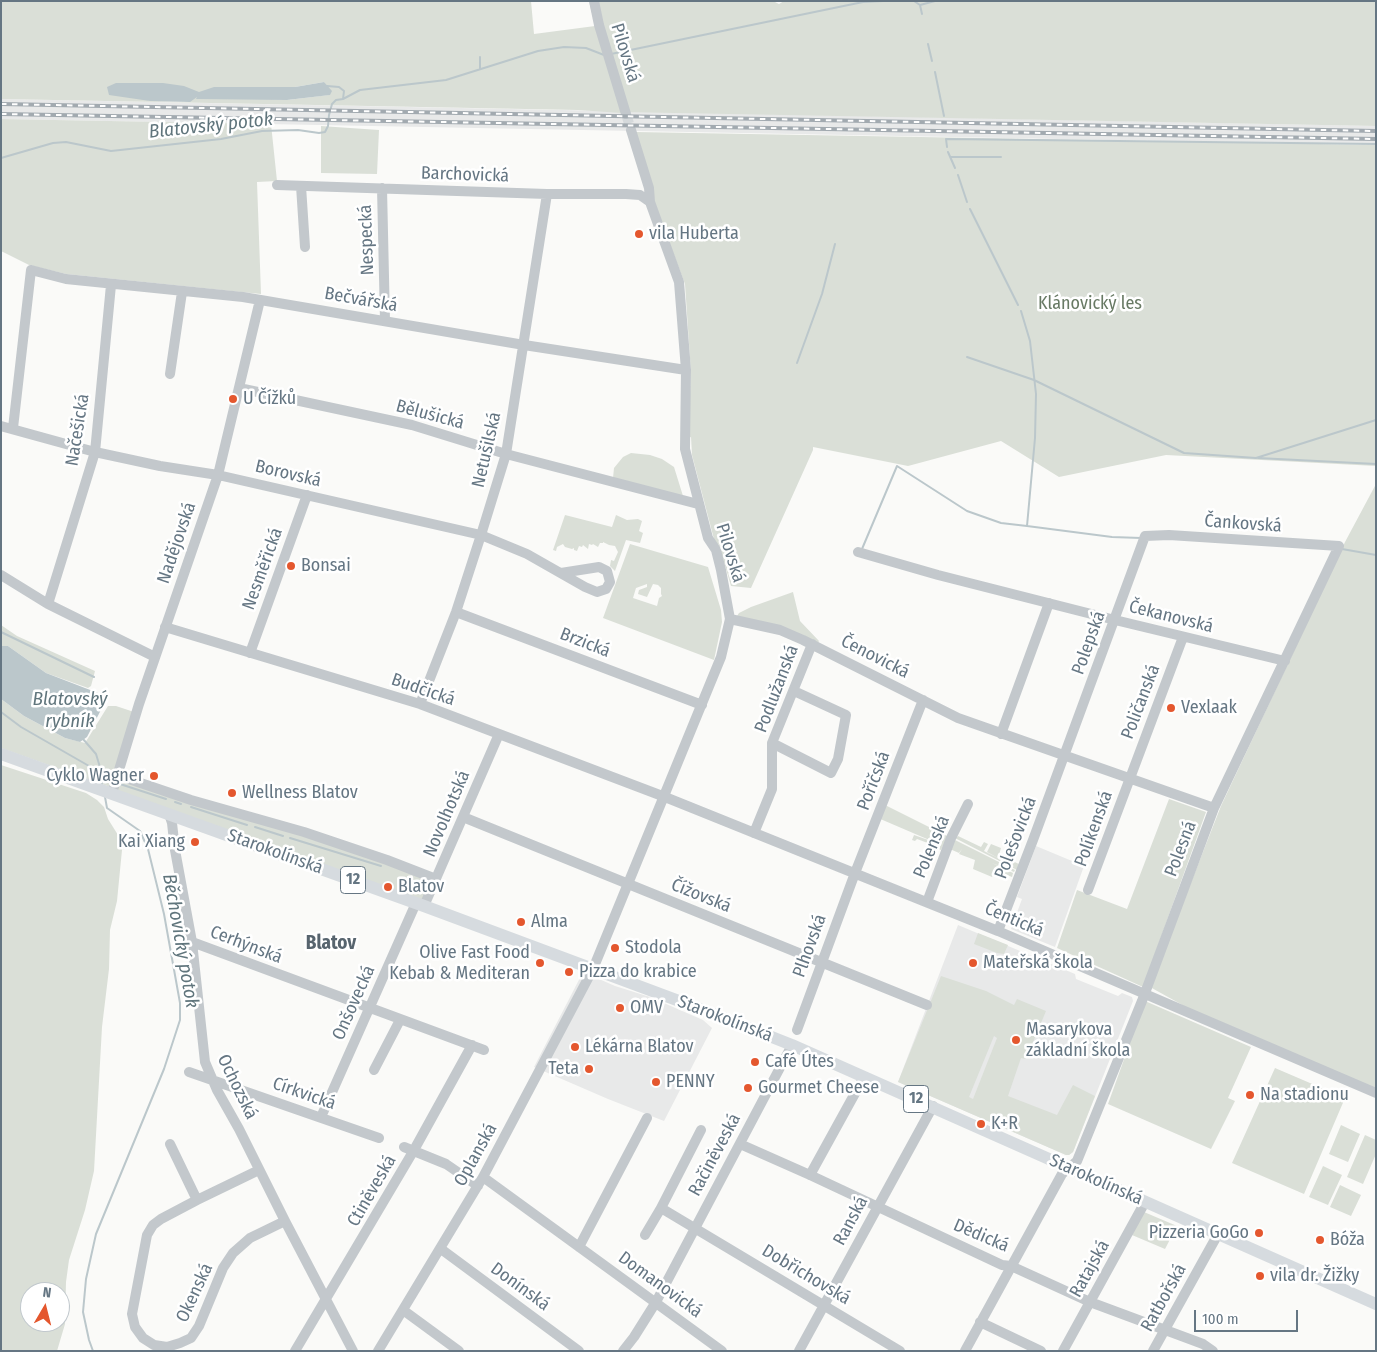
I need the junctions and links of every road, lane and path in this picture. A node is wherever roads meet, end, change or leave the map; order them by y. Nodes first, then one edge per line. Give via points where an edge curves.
1 (594, 1) edge
2 (626, 114) tunnel mouth
3 (631, 130) tunnel mouth
4 (277, 185) dead end
5 (301, 186) junction
6 (382, 188) junction
7 (547, 194) junction
8 (650, 202) junction
9 (305, 247) dead end
10 (111, 285) junction
11 (182, 292) junction
12 (260, 300) junction
13 (385, 321) junction
14 (524, 345) junction
15 (686, 370) junction
16 (170, 374) dead end
17 (239, 388) junction
18 (1, 426) edge
19 (13, 428) junction
20 (95, 452) junction
21 (506, 454) junction
22 (218, 475) junction
23 (307, 495) junction
24 (698, 504) junction
25 (481, 535) junction
26 (1144, 539) joint
27 (1339, 546) joint
28 (858, 552) dead end
29 (561, 573) dead end
30 (1, 575) edge
31 (1049, 603) junction
32 (48, 604) junction
33 (456, 612) junction
34 (730, 620) junction
35 (1115, 620) junction
36 (165, 627) junction
37 (1184, 637) junction
38 (812, 644) junction
39 (250, 653) junction
40 (155, 656) junction
41 (1285, 661) junction
42 (794, 691) junction
43 (923, 700) junction
44 (420, 704) junction
45 (702, 705) junction
46 (499, 734) junction
47 (1001, 734) junction
48 (772, 743) junction
49 (1, 754) edge
50 (1064, 756) junction
51 (117, 775) junction
52 (1129, 778) junction
53 (112, 793) junction
54 (665, 797) junction
55 (968, 804) dead end
56 (1214, 808) junction
57 (169, 814) junction
58 (463, 817) junction
59 (754, 833) junction
60 (855, 873) junction
61 (436, 879) junction
62 (627, 883) junction
63 (1088, 890) dead end
64 (927, 902) junction
65 (420, 904) junction
66 (998, 931) junction
67 (192, 942) junction
68 (822, 962) junction
69 (593, 969) junction
70 (1145, 993) junction
71 (927, 1005) dead end
72 (369, 1009) junction
73 (400, 1020) junction
74 (797, 1030) dead end
75 (792, 1045) junction
76 (472, 1046) junction
77 (484, 1050) dead end
78 (374, 1070) dead end
79 (189, 1072) dead end
80 (864, 1077) junction
81 (213, 1080) junction
82 (1376, 1093) edge
83 (932, 1106) junction
84 (321, 1117) junction
85 (648, 1118) dead end
86 (701, 1130) dead end
87 (379, 1138) dead end
88 (170, 1144) dead end
89 (740, 1144) junction
90 (409, 1149) junction
91 (1069, 1168) junction
92 (259, 1170) junction
93 (810, 1175) junction
94 (481, 1181) junction
95 (197, 1200) junction
96 (1145, 1202) junction
97 (877, 1206) junction
98 (661, 1208) junction
99 (285, 1221) junction
100 (695, 1227) junction
101 (1218, 1234) junction
102 (646, 1235) dead end
103 (579, 1247) junction
104 (441, 1249) junction
105 (1011, 1266) junction
106 (326, 1301) junction
107 (656, 1302) junction
108 (1090, 1302) junction
109 (1376, 1304) edge
110 (824, 1305) junction
111 (403, 1310) junction
112 (980, 1322) junction
113 (1165, 1330) junction
114 (295, 1351) edge
115 (353, 1351) edge
116 (378, 1351) edge
117 (459, 1351) edge
118 (579, 1351) edge
119 (624, 1351) edge
120 (722, 1351) edge
121 (799, 1351) edge
122 (900, 1351) edge
123 (965, 1351) edge
124 (1040, 1351) edge
125 (1063, 1351) edge
126 (1153, 1351) edge
127 (1213, 1351) edge

1 - 2 street, Pilovská
3 - 8 street, Pilovská via 649,188
4 - 5 street, Barchovická
5 - 6 street, Barchovická
5 - 9 street
6 - 7 street, Barchovická
6 - 13 street, Nespecká
7 - 8 street, Barchovická via 640,195
7 - 14 street, Netušilská
8 - 15 street, Pilovská via 679,282
10 - 11 street, Bečvářská
10 - 19 street, Bečvářská via 31,270
10 - 20 street, Načešická
11 - 12 street, Bečvářská
11 - 16 street
12 - 13 street, Bečvářská
12 - 17 street, Nadějovská
13 - 14 street, Bečvářská
14 - 15 street, Bečvářská
14 - 21 street, Netušilská
15 - 24 street, Pilovská via 685,448
17 - 21 street, Bělušická via 412,425
17 - 22 street, Nadějovská
18 - 19 street, Borovská
19 - 20 street, Borovská
20 - 22 street, Borovská
20 - 32 street, Načešická
21 - 24 street, Bělušická
21 - 25 street, Netušilská
22 - 23 street, Borovská
22 - 36 street, Nadějovská
23 - 25 street, Borovská
23 - 39 street, Nesměřická
24 - 34 street, Pilovská via 708,538 716,550
25 - 29 street, Borovská via 527,554
25 - 33 street, Netušilská
26 - 27 street, Čankovská via 1169,536
26 - 35 street, Polepská
27 - 41 street, Polesná
28 - 31 street, Čekanovská
30 - 32 street
31 - 35 street, Čekanovská
31 - 47 street
32 - 40 street
33 - 44 street, Netušilská
33 - 45 street, Brzická
34 - 38 street, Čenovická via 780,630
34 - 45 street, Pilovská via 722,657
35 - 37 street, Čekanovská
35 - 50 street, Polepská
36 - 39 street, Budčická
36 - 40 street, Nadějovská
37 - 41 street, Čekanovská
37 - 52 street, Poličanská
38 - 42 street, Podlužanská
38 - 43 street, Čenovická
39 - 44 street, Budčická
40 - 51 street, Nadějovská
41 - 56 street, Polesná
42 - 48 street, Podlužanská
42 - 48 street via 846,715 838,759 831,773
43 - 47 street, Čenovická via 958,718
43 - 60 street, Poříčská
44 - 46 street, Budčická
45 - 54 street, Pilovská
46 - 54 street, Budčická
46 - 58 street, Novolhotská
47 - 50 street, Čenovická
48 - 59 street, Podlužanská via 772,789
49 - 53 main road, Starokolínská / 12
50 - 52 street, Čenovická
50 - 66 street, Polešovická
51 - 53 street, Nadějovská
51 - 61 street, Starokolínská via 304,832
52 - 56 street, Čenovická
52 - 63 street, Políkenská
53 - 57 main road, Starokolínská / 12
54 - 59 street, Čentická
54 - 62 street, Pilovská
55 - 64 street, Polenská via 951,838
56 - 70 street, Polesná
57 - 65 main road, Starokolínská / 12
57 - 67 street, Ochozská
58 - 61 street, Novolhotská
58 - 62 street, Čížovská
59 - 60 street, Čentická
60 - 64 street, Čentická
60 - 68 street, Plhovská
61 - 65 street, Novolhotská
62 - 68 street, Čížovská
62 - 69 street, Pilovská
64 - 66 street, Čentická
65 - 69 main road, Starokolínská / 12
65 - 72 street, Onšovecká
66 - 70 street, Čentická
67 - 72 street, Cerhýnská
67 - 81 street, Ochozská via 205,1062
68 - 71 street, Čížovská
68 - 74 street, Plhovská
69 - 75 main road, Starokolínská / 12
69 - 94 street, Oplanská
70 - 82 street, Čentická
70 - 91 street, Polesná via 1077,1162
72 - 73 street, Cerhýnská
72 - 84 street, Onšovecká
73 - 76 street, Cerhýnská
73 - 78 street
75 - 80 main road, Starokolínská / 12
75 - 89 street, Račiněveská
76 - 77 street, Cerhýnská
76 - 90 street, Ctiněveská
79 - 81 street, Církvická
80 - 83 main road, Starokolínská / 12
80 - 93 street
81 - 84 street, Církvická
81 - 92 street, Ochozská
83 - 91 main road, Starokolínská / 12
83 - 97 street, Ranská
84 - 87 street, Církvická
85 - 103 street
86 - 98 street, Račiněveská
88 - 95 street
89 - 93 street, Dědická
89 - 100 street, Račiněveská
90 - 94 street
90 - 106 street, Ctiněveská
91 - 96 main road, Starokolínská / 12
91 - 105 street, Polesná via 1062,1174
92 - 95 street, Okenská
92 - 99 street, Ochozská
93 - 97 street, Dědická
94 - 103 street, Domanovická
94 - 104 street, Oplanská
95 - 99 street, Okenská via 161,1219 147,1235 132,1314 135,1327 154,1345 167,1347 191,1338 233,1253 250,1238
96 - 101 main road, Starokolínská / 12
96 - 108 street, Ratajská
97 - 105 street, Dědická via 1002,1265
97 - 110 street, Ranská
98 - 100 street
98 - 102 street, Račiněveská
99 - 106 street, Ochozská
100 - 107 street, Račiněveská
100 - 110 street, Dobřichovská
101 - 109 main road, Starokolínská / 12
101 - 113 street, Ratbořská
103 - 107 street, Domanovická
104 - 111 street, Oplanská
104 - 118 street, Donínská
105 - 108 street, Dědická
105 - 112 street, Polesná
106 - 114 street, Ctiněveská
106 - 115 street, Ochozská
107 - 119 street, Račiněveská
107 - 120 street, Domanovická
108 - 113 street, Dědická
108 - 125 street, Ratajská
110 - 121 street, Ranská
110 - 122 street, Dobřichovská
111 - 116 street, Oplanská
111 - 117 street
112 - 123 street, Polesná
112 - 124 street
113 - 126 street, Ratbořská
113 - 127 street, Dědická

